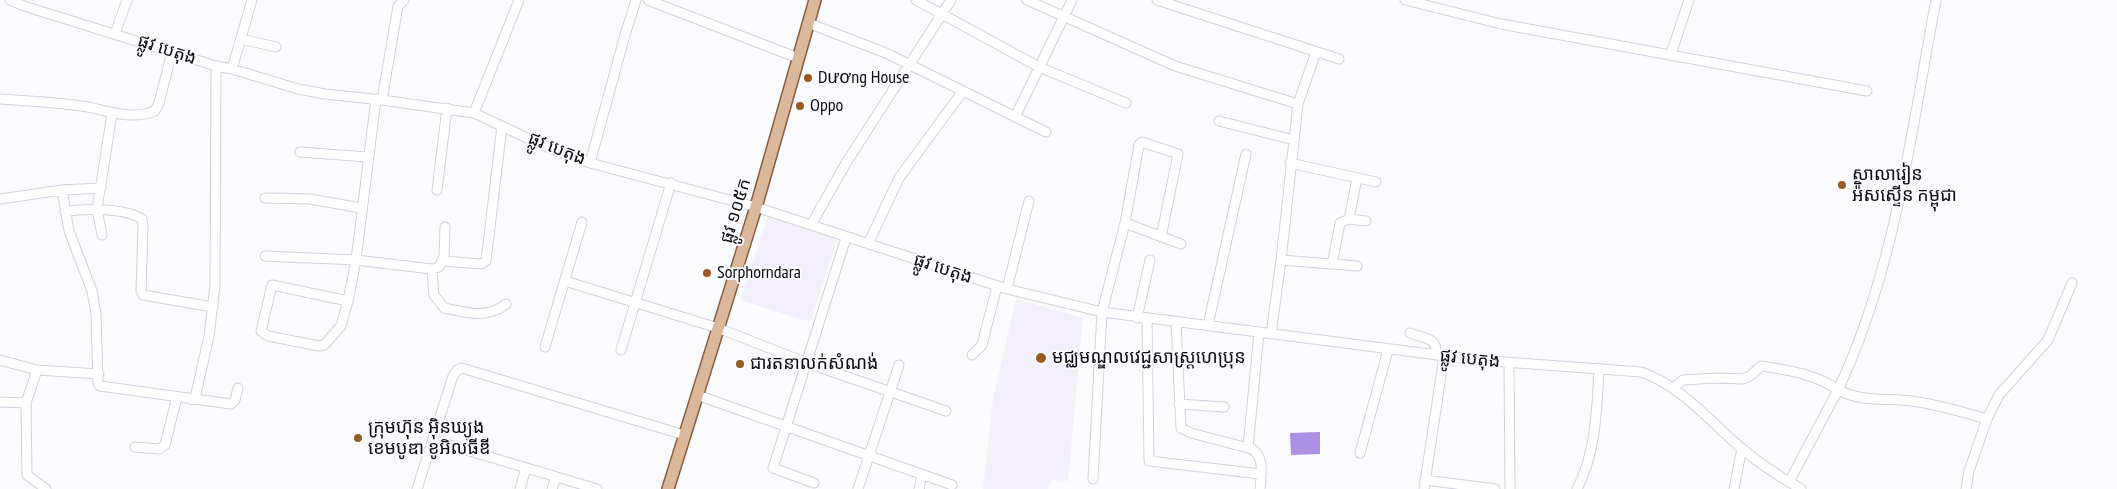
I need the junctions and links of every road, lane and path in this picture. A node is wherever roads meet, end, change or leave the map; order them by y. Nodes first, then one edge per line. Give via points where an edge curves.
1 (10, 0) edge
2 (127, 0) edge
3 (252, 0) edge
4 (404, 0) edge
5 (519, 0) edge
6 (636, 0) edge
7 (648, 0) edge
8 (815, 0) edge
9 (916, 0) edge
10 (951, 0) edge
11 (1027, 0) edge
12 (1072, 0) edge
13 (1157, 0) edge
14 (1405, 0) edge
15 (1689, 0) edge
16 (1936, 0) edge
17 (942, 15) junction
18 (1064, 18) junction
19 (808, 23) junction
20 (116, 34) junction
21 (241, 38) junction
22 (276, 47) dead end
23 (172, 52) junction
24 (1316, 52) junction
25 (1671, 54) junction
26 (798, 58) junction
27 (1339, 58) dead end
28 (911, 64) junction
29 (216, 66) junction
30 (1039, 67) junction
31 (232, 69) junction
32 (963, 91) junction
33 (1867, 91) dead end
34 (0, 99) edge
35 (379, 100) junction
36 (1126, 103) dead end
37 (1298, 104) junction
38 (447, 108) junction
39 (474, 113) junction
40 (112, 114) junction
41 (1015, 117) junction
42 (1220, 121) dead end
43 (502, 126) junction
44 (1046, 132) dead end
45 (1294, 140) junction
46 (300, 152) dead end
47 (1246, 154) dead end
48 (367, 157) junction
49 (590, 162) junction
50 (1290, 163) junction
51 (1357, 178) junction
52 (1376, 182) dead end
53 (671, 183) junction
54 (101, 188) junction
55 (62, 190) junction
56 (437, 190) dead end
57 (265, 198) dead end
58 (0, 200) edge
59 (1029, 201) dead end
60 (756, 207) junction
61 (361, 208) junction
62 (97, 209) junction
63 (65, 212) junction
64 (1349, 219) junction
65 (1366, 221) dead end
66 (582, 222) dead end
67 (1125, 223) junction
68 (811, 225) junction
69 (445, 228) dead end
70 (102, 235) dead end
71 (1161, 237) junction
72 (846, 238) junction
73 (868, 244) junction
74 (1181, 244) dead end
75 (265, 256) dead end
76 (356, 260) junction
77 (1150, 260) dead end
78 (1282, 260) junction
79 (443, 261) junction
80 (1332, 264) junction
81 (1357, 266) dead end
82 (432, 269) junction
83 (565, 282) junction
84 (2072, 283) dead end
85 (997, 286) junction
86 (1006, 289) junction
87 (348, 301) junction
88 (636, 302) junction
89 (506, 304) dead end
90 (214, 307) junction
91 (1102, 312) junction
92 (1137, 318) junction
93 (1147, 319) junction
94 (1176, 322) junction
95 (1208, 325) junction
96 (718, 328) junction
97 (1259, 332) junction
98 (1410, 333) dead end
99 (1271, 334) junction
100 (546, 347) dead end
101 (621, 350) dead end
102 (1388, 350) junction
103 (972, 355) dead end
104 (1440, 356) junction
105 (0, 360) edge
106 (807, 363) junction
107 (1509, 363) junction
108 (899, 365) dead end
109 (1599, 368) junction
110 (37, 370) junction
111 (99, 374) junction
112 (238, 388) dead end
113 (1673, 388) junction
114 (1838, 390) junction
115 (890, 392) junction
116 (697, 395) junction
117 (177, 397) junction
118 (192, 400) junction
119 (0, 402) edge
120 (26, 403) junction
121 (1179, 404) junction
122 (1224, 407) dead end
123 (946, 411) dead end
124 (1987, 419) junction
125 (785, 425) junction
126 (684, 435) junction
127 (433, 440) junction
128 (135, 446) dead end
129 (1248, 448) junction
130 (1742, 448) junction
131 (1360, 453) dead end
132 (868, 456) junction
133 (526, 468) junction
134 (1261, 474) junction
135 (922, 476) junction
136 (556, 477) junction
137 (1093, 479) dead end
138 (1789, 482) junction
139 (814, 483) dead end
140 (952, 485) dead end
141 (1424, 485) edge
142 (45, 489) edge
143 (417, 489) edge
144 (520, 489) edge
145 (552, 489) edge
146 (597, 489) edge
147 (668, 489) edge
148 (858, 489) edge
149 (919, 489) edge
150 (1260, 489) edge
151 (1495, 489) edge
152 (1510, 489) edge
153 (1577, 489) edge
154 (1734, 489) edge
155 (1801, 489) edge
156 (1966, 489) edge

1 - 20 street, ផ្លូវ បេតុង
2 - 20 street
3 - 21 street
4 - 35 street via 398,6
5 - 39 street
6 - 49 street
7 - 26 street
8 - 19 main road, ផ្លូវ ១០៥ក
9 - 17 street
10 - 17 street
11 - 18 street
12 - 18 street
13 - 24 street
14 - 25 street via 1501,24
15 - 25 street
16 - 114 street via 1896,221 1866,321
17 - 28 street
17 - 30 street
18 - 30 street
18 - 37 street via 1175,66
19 - 26 main road, ផ្លូវ ១០៥ក
19 - 28 street
20 - 23 street, ផ្លូវ បេតុង
21 - 22 street
21 - 31 street
23 - 29 street, ផ្លូវ បេតុង
23 - 40 street via 155,111 144,116
24 - 27 street
24 - 37 street
25 - 33 street
26 - 60 main road, ផ្លូវ ១០៥ក
28 - 32 street
28 - 68 street via 846,163
29 - 31 street, ផ្លូវ បេតុង
29 - 90 street
30 - 36 street
30 - 41 street
31 - 35 street, ផ្លូវ បេតុង via 298,89
32 - 41 street
32 - 73 street via 899,178
34 - 40 street via 88,107
35 - 38 street, ផ្លូវ បេតុង
35 - 48 street
37 - 45 street
38 - 39 street, ផ្លូវ បេតុង
38 - 56 street
39 - 43 street, ផ្លូវ បេតុង
40 - 54 street
41 - 44 street
42 - 45 street
43 - 49 street, ផ្លូវ បេតុង
43 - 79 street via 486,261 481,264
45 - 50 street
46 - 48 street
47 - 95 street
48 - 61 street
49 - 53 street, ផ្លូវ បេតុង
50 - 51 street
50 - 78 street
51 - 52 street
51 - 64 street
53 - 60 street, ផ្លូវ បេតុង
53 - 88 street
54 - 55 street
54 - 62 street
55 - 58 street
55 - 63 street
57 - 61 street via 310,199
59 - 86 street
60 - 68 street, ផ្លូវ បេតុង
60 - 96 main road, ផ្លូវ ១០៥ក
61 - 76 street
62 - 63 street
62 - 70 street
62 - 90 street via 136,215 142,219 143,295
63 - 111 street via 92,292
64 - 65 street
64 - 80 street via 1339,226
66 - 83 street
67 - 71 street
67 - 71 street via 1140,142 1178,154
67 - 91 street
68 - 72 street, ផ្លូវ បេតុង
69 - 79 street
71 - 74 street
72 - 73 street, ផ្លូវ បេតុង
72 - 106 street
73 - 85 street, ផ្លូវ បេតុង
75 - 76 street
76 - 82 street
76 - 87 street
77 - 92 street
78 - 80 street
78 - 99 street
79 - 82 street
80 - 81 street
82 - 89 street via 434,295 444,308 488,314
83 - 88 street
83 - 100 street
84 - 124 street via 2048,340 2000,395
85 - 86 street, ផ្លូវ បេតុង
85 - 103 street via 982,345
86 - 91 street, ផ្លូវ បេតុង
87 - 87 street via 341,326 324,345 268,336 261,331 272,285
88 - 96 street
88 - 101 street
90 - 118 street via 196,394
91 - 92 street, ផ្លូវ បេតុង
91 - 137 street
92 - 93 street, ផ្លូវ បេតុង
93 - 94 street, ផ្លូវ បេតុង
93 - 134 street via 1149,461
94 - 95 street, ផ្លូវ បេតុង
94 - 121 street
95 - 97 street, ផ្លូវ បេតុង
96 - 106 street
96 - 116 main road, ផ្លូវ ១០៥ក
97 - 99 street, ផ្លូវ បេតុង
97 - 129 street
98 - 104 street via 1434,342
99 - 102 street, ផ្លូវ បេតុង
102 - 104 street, ផ្លូវ បេតុង
102 - 131 street
104 - 107 street, ផ្លូវ បេតុង
104 - 141 street
105 - 110 street
106 - 115 street
106 - 125 street
107 - 109 street, ផ្លូវ បេតុង
107 - 152 street
108 - 115 street
109 - 113 street, ផ្លូវ បេតុង via 1641,372
109 - 153 street via 1591,449
110 - 111 street
110 - 120 street
111 - 117 street via 100,386
112 - 118 street via 235,400 230,404
113 - 114 street via 1683,380 1743,379 1760,366 1805,374
113 - 130 street, ផ្លូវ បេតុង
114 - 124 street via 1862,398 1911,400 1944,406
114 - 138 street
115 - 123 street
115 - 132 street
116 - 125 street
116 - 126 main road, ផ្លូវ ១០៥ក
117 - 118 street
117 - 128 street via 165,446 159,449
119 - 120 street
120 - 142 street via 26,475
121 - 122 street
121 - 129 street via 1183,430
124 - 156 street
125 - 132 street
125 - 139 street via 773,468
126 - 127 street via 462,368 453,376
126 - 147 main road, ផ្លូវ ១០៥ក
127 - 133 street
127 - 143 street
129 - 134 street via 1257,452
130 - 138 street, ផ្លូវ បេតុង
130 - 154 street
132 - 135 street
132 - 148 street
133 - 136 street
133 - 144 street
134 - 150 street
135 - 140 street
135 - 149 street
136 - 145 street
136 - 146 street
138 - 155 street, ផ្លូវ បេតុង
141 - 151 street

